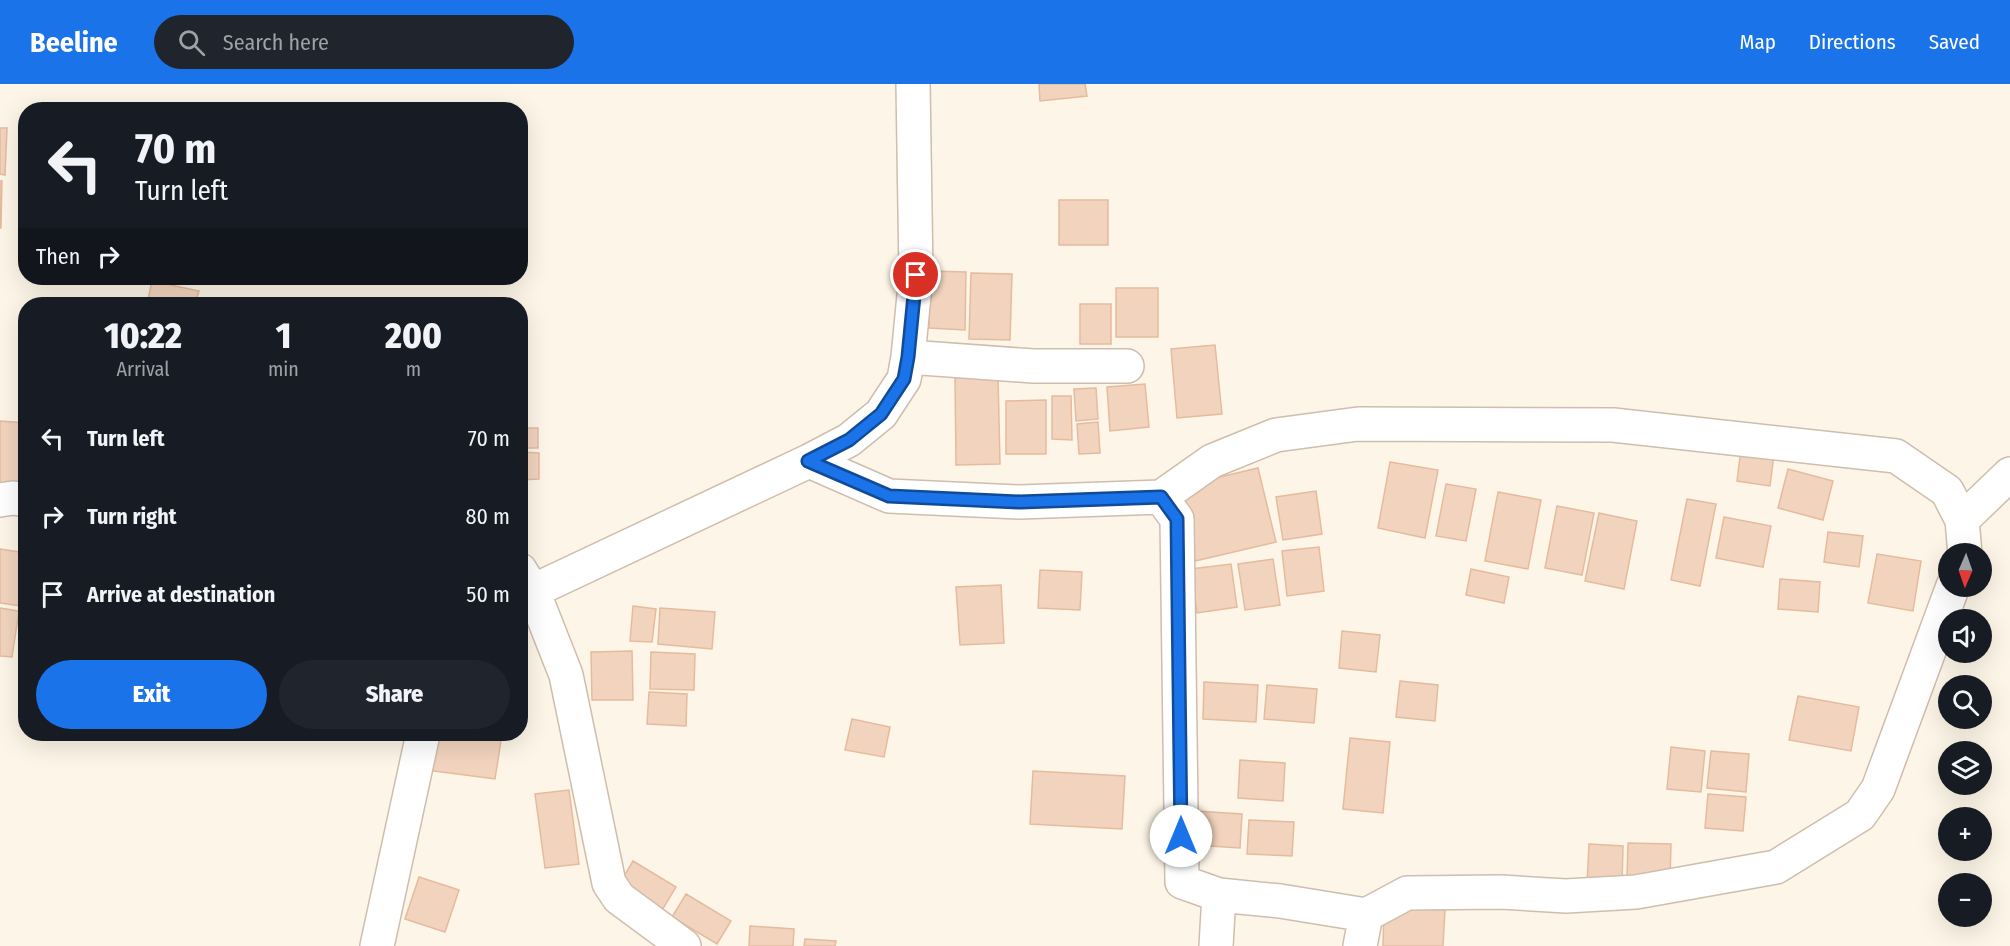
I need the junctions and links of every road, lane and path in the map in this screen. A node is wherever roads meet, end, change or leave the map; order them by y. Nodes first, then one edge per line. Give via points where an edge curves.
1 (913, 84) edge
2 (908, 357) junction
3 (1127, 366) dead end
4 (808, 461) junction
5 (2010, 474) edge
6 (1161, 497) junction
7 (18, 499) edge
8 (0, 500) edge
9 (1962, 520) junction
10 (1964, 543) edge
11 (528, 586) edge
12 (528, 593) edge
13 (1949, 597) edge
14 (421, 741) edge
15 (1219, 895) junction
16 (1363, 931) edge
17 (377, 946) edge
18 (684, 946) edge
19 (1216, 946) edge

1 - 2 street via 916,275
2 - 3 street via 1033,366
2 - 4 street via 904,379 881,414 849,440
4 - 6 street via 889,496 1020,502
4 - 11 street
5 - 9 street
6 - 9 street via 1212,460 1276,435 1358,424 1612,425 1896,456 1947,491
6 - 15 street via 1177,519 1182,882
7 - 8 street
9 - 10 street
12 - 18 street via 566,675 609,883 619,898
13 - 16 street via 1878,789 1860,816 1776,867 1636,892 1566,896 1407,893
14 - 17 street
15 - 16 street via 1280,901
15 - 19 street

